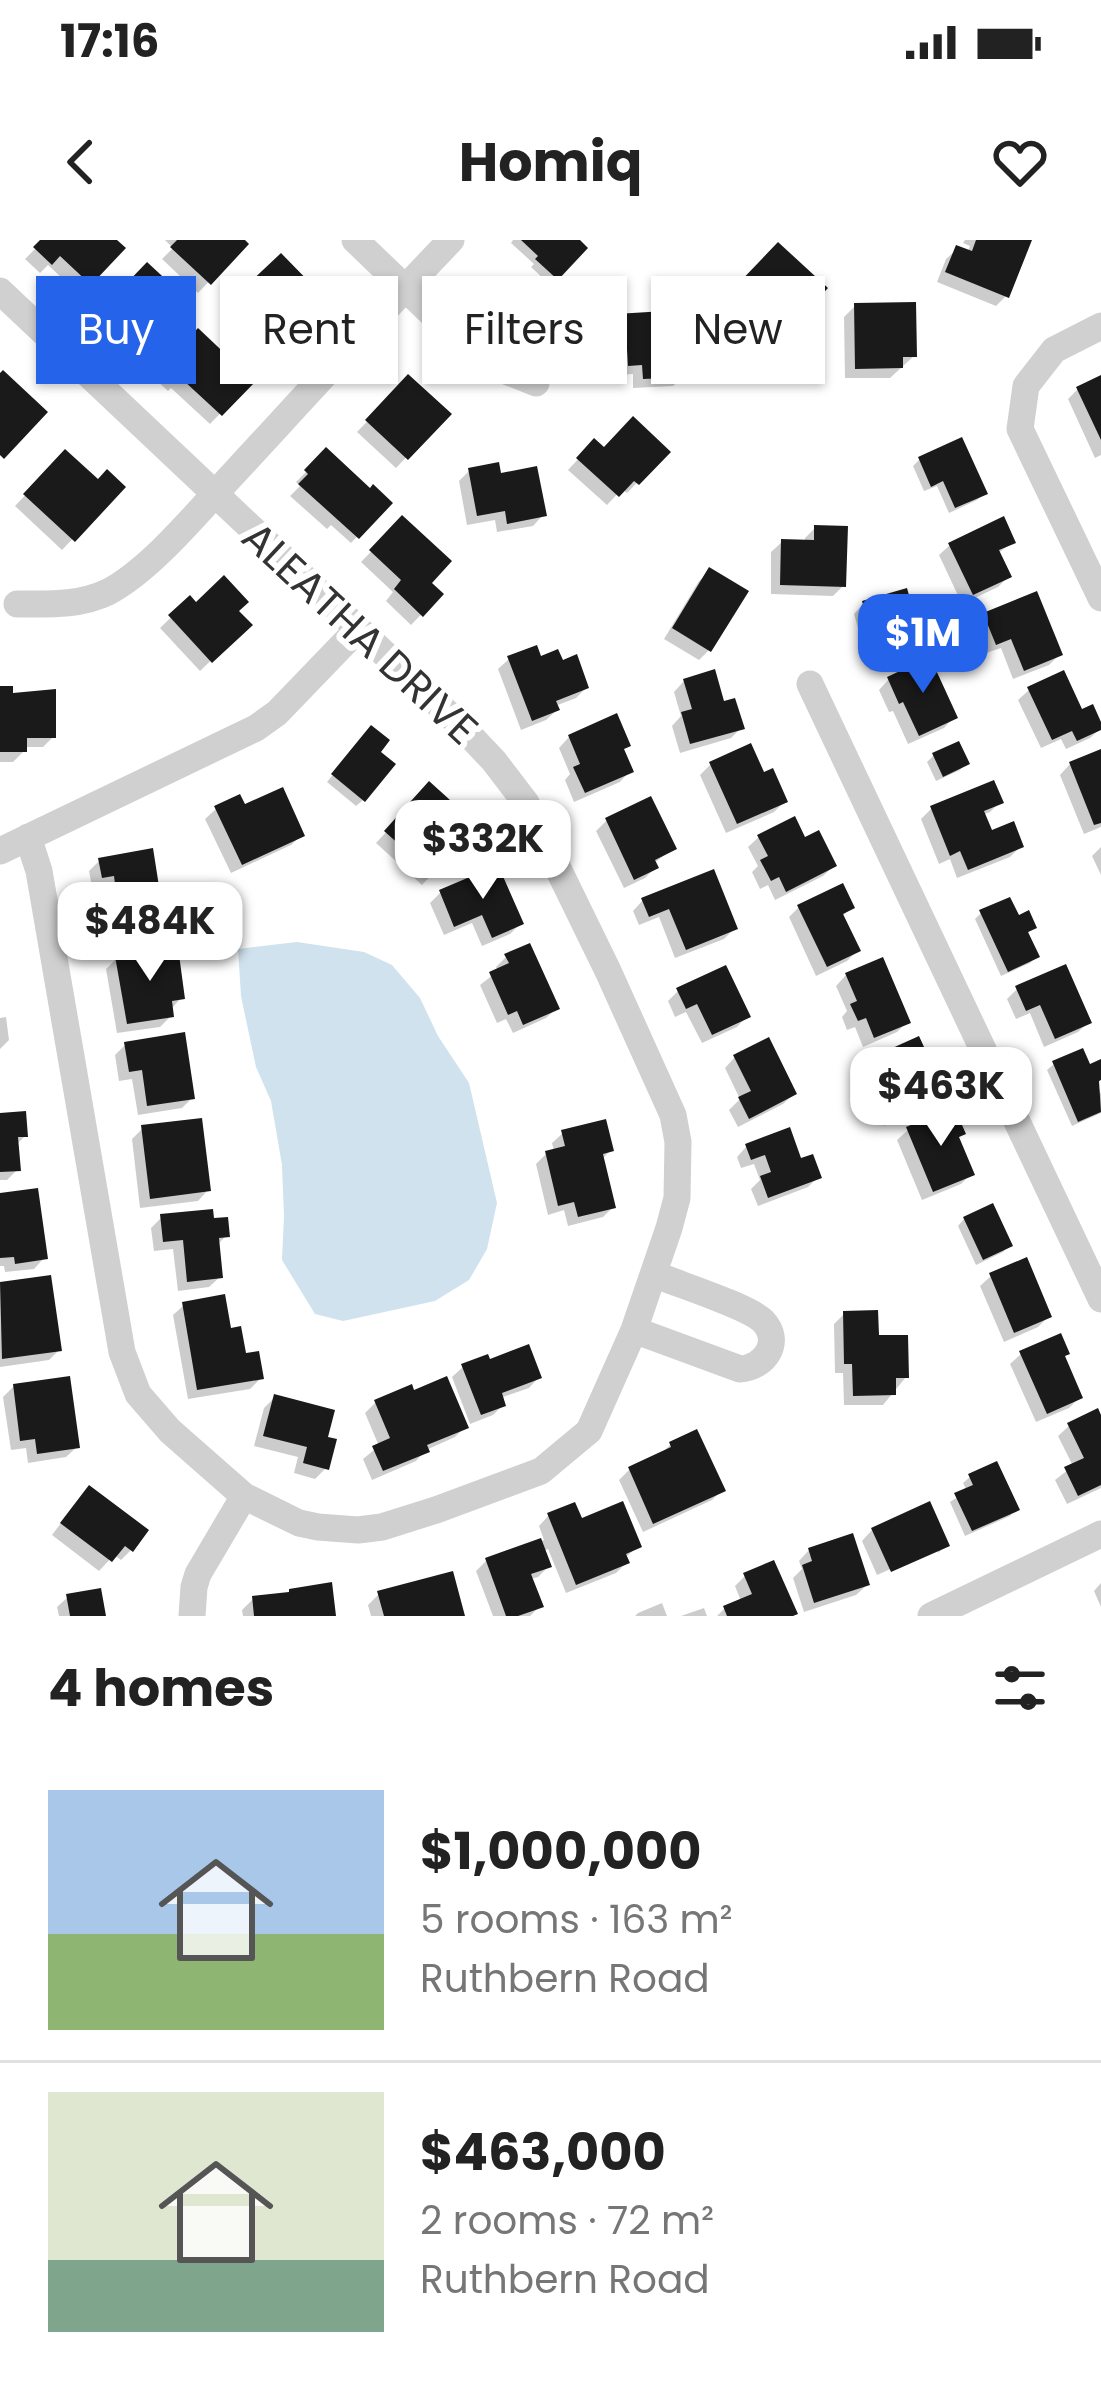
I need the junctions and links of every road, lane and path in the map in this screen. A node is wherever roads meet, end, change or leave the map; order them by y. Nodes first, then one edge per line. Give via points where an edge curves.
1 (355, 240) edge
2 (451, 240) edge
3 (404, 289) junction
4 (0, 291) edge
5 (422, 306) edge
6 (1101, 326) edge
7 (214, 495) junction
8 (1101, 598) edge
9 (17, 604) dead end
10 (356, 629) junction
11 (810, 684) dead end
12 (28, 837) junction
13 (0, 851) edge
14 (654, 1274) junction
15 (1101, 1299) edge
16 (634, 1330) junction
17 (244, 1496) junction
18 (1101, 1534) edge
19 (191, 1616) edge
20 (931, 1616) edge

1 - 3 street
2 - 3 street
3 - 5 street
3 - 7 street
4 - 7 street, ALEATHA DRIVE
6 - 8 street via 1054,350 1026,386 1020,428
7 - 9 street via 106,592
7 - 10 street, ALEATHA DRIVE
10 - 12 street via 256,728
10 - 14 street, ALEATHA DRIVE via 459,724 526,803 608,971 678,1142 677,1198
11 - 15 street
12 - 13 street
12 - 17 street, ALEATHA DRIVE via 128,1374 170,1431
14 - 16 street, ALEATHA DRIVE
14 - 16 street via 760,1319 770,1352 740,1369
16 - 17 street, ALEATHA DRIVE via 590,1431 541,1472 358,1530 299,1522
17 - 19 street via 199,1574
18 - 20 street

